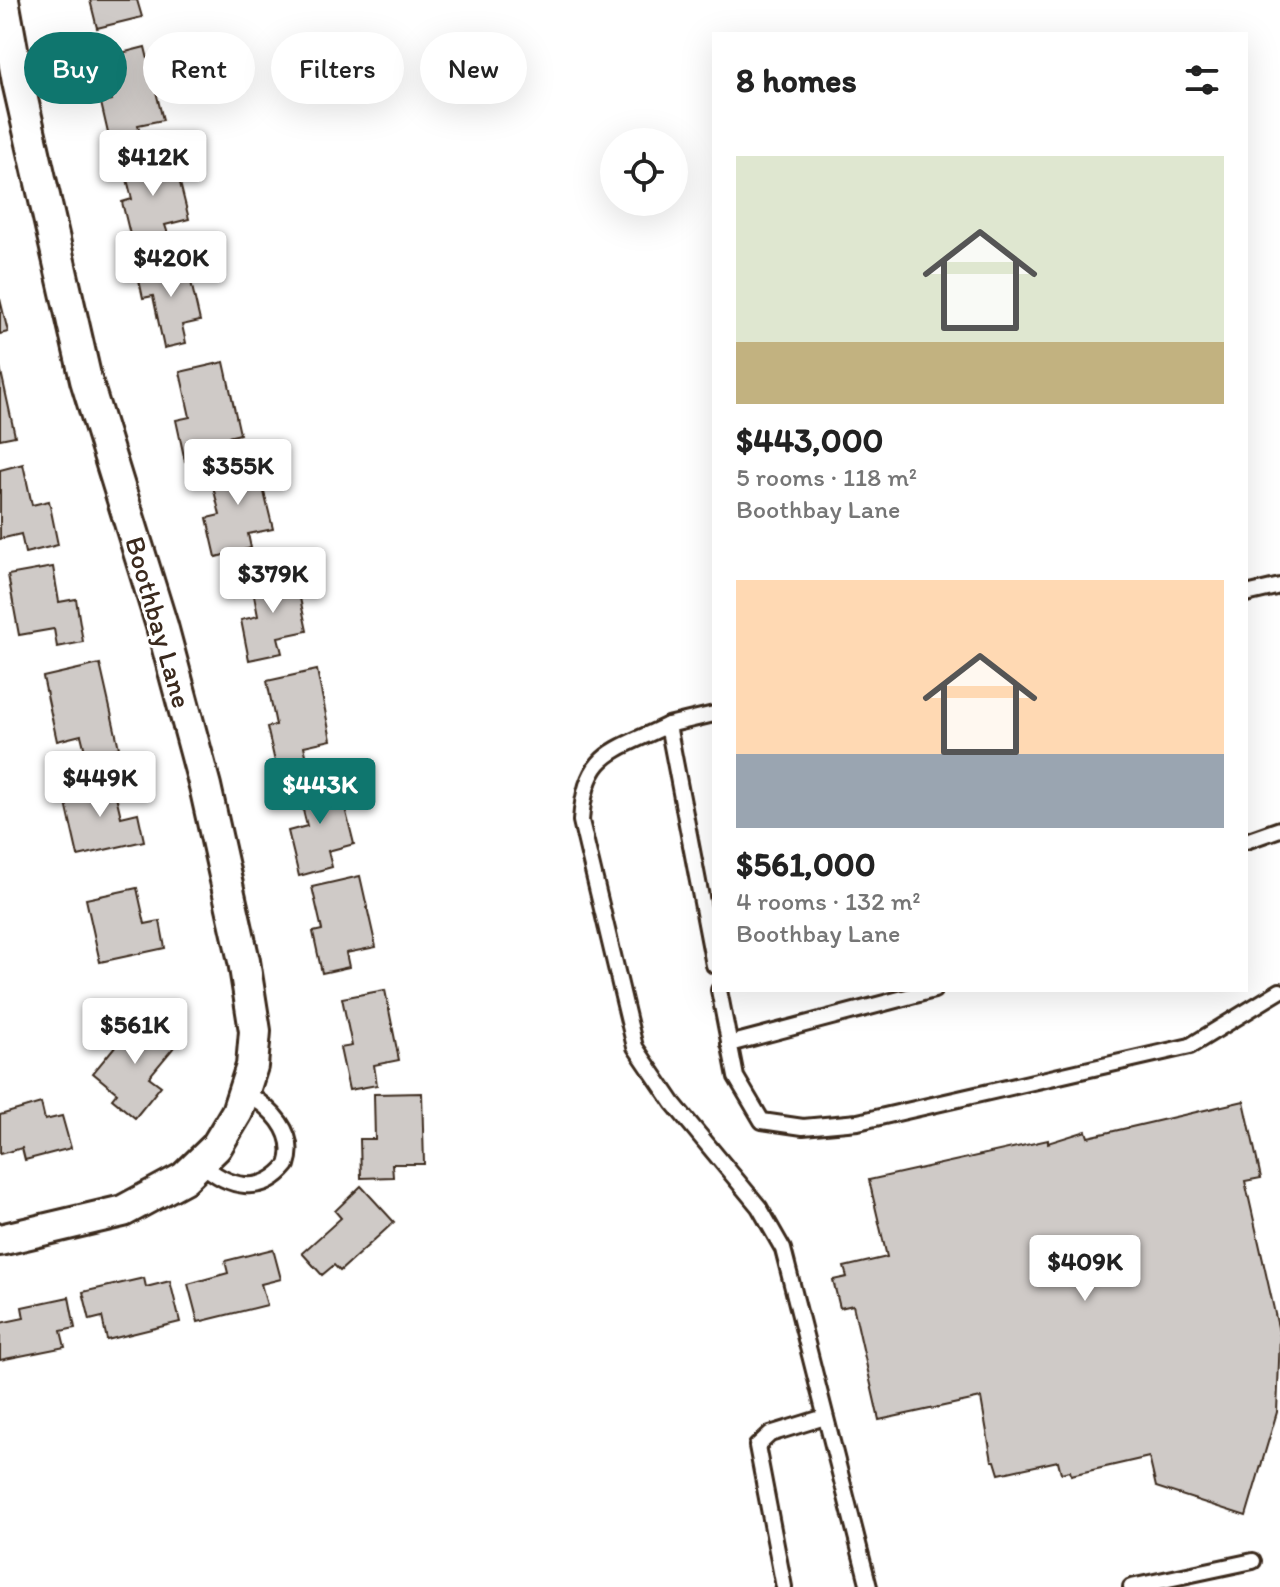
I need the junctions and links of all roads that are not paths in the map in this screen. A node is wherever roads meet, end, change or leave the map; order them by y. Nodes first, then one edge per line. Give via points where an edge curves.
1 (3, 0) edge
2 (1280, 586) edge
3 (1248, 594) edge
4 (712, 714) edge
5 (668, 725) junction
6 (1280, 829) edge
7 (1248, 840) edge
8 (712, 955) edge
9 (1280, 991) edge
10 (719, 992) edge
11 (926, 992) edge
12 (729, 1044) junction
13 (245, 1092) junction
14 (201, 1163) junction
15 (0, 1240) edge
16 (825, 1417) junction
17 (1253, 1561) dead end
18 (784, 1587) edge
19 (869, 1587) edge
20 (1131, 1587) edge

1 - 13 street, Boothbay Lane via 92,402 172,660 244,961 255,1031
2 - 3 lane
4 - 5 lane
5 - 8 lane
5 - 16 lane via 600,759 583,789 581,821 635,1047 673,1103 759,1207 783,1249
6 - 7 lane
9 - 12 lane via 1190,1046 858,1122 803,1127 762,1121 736,1077
10 - 12 lane
11 - 12 lane
13 - 14 street, Boothbay Lane via 228,1129
13 - 14 lane via 284,1128 291,1141 287,1165 267,1183 253,1187 225,1180
14 - 15 street, Boothbay Lane via 167,1190 123,1211
16 - 18 lane via 770,1434 757,1446
16 - 19 lane
17 - 20 lane

